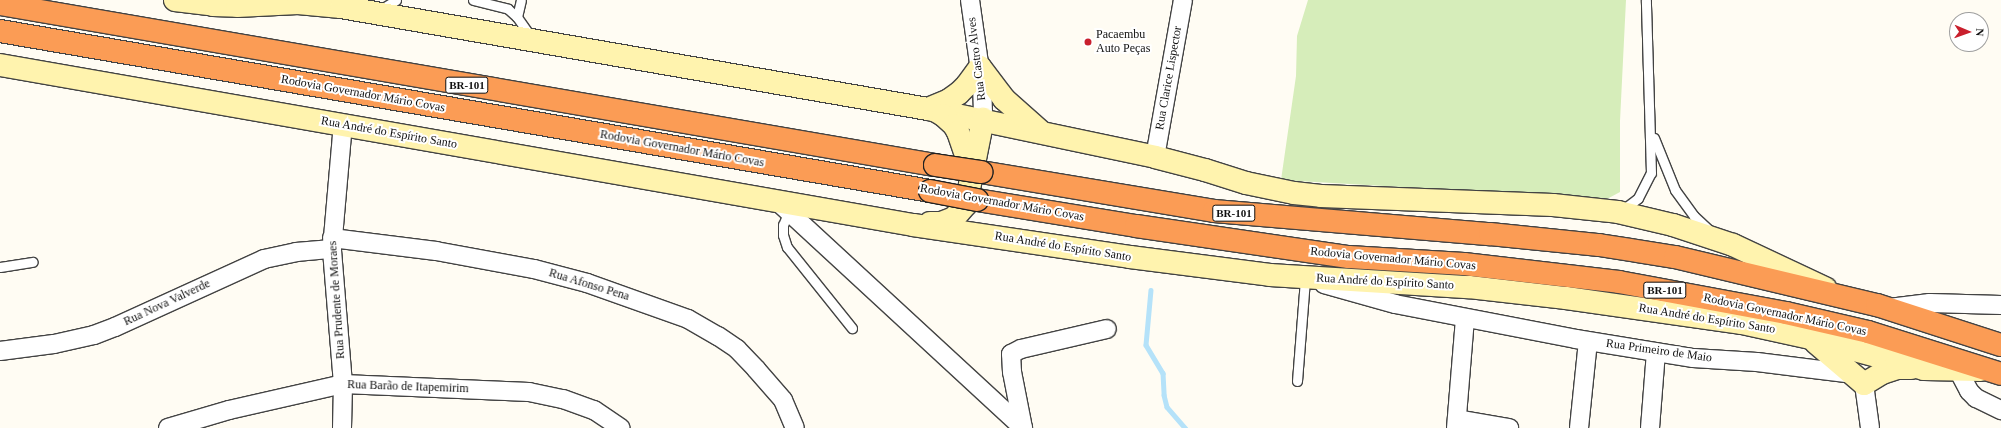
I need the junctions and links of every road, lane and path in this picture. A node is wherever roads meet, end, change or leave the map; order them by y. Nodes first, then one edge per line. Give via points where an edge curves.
1 (175, 0) edge
2 (396, 0) edge
3 (474, 0) edge
4 (520, 0) edge
5 (970, 0) edge
6 (1183, 0) edge
7 (1646, 0) edge
8 (0, 4) edge
9 (374, 14) junction
10 (517, 17) junction
11 (0, 31) edge
12 (534, 42) junction
13 (0, 65) edge
14 (980, 67) junction
15 (928, 108) junction
16 (1650, 110) junction
17 (983, 119) junction
18 (343, 124) junction
19 (1042, 132) junction
20 (1155, 157) junction
21 (976, 171) junction
22 (783, 206) junction
23 (1618, 212) junction
24 (912, 224) junction
25 (332, 243) junction
26 (1733, 245) junction
27 (33, 262) dead end
28 (0, 267) edge
29 (1301, 278) junction
30 (1848, 298) junction
31 (2001, 305) edge
32 (1886, 308) junction
33 (1465, 318) junction
34 (852, 328) dead end
35 (1107, 329) dead end
36 (1810, 338) junction
37 (1588, 341) junction
38 (2001, 345) edge
39 (0, 351) edge
40 (1656, 352) junction
41 (1924, 369) junction
42 (1958, 370) junction
43 (1996, 372) edge
44 (1859, 379) junction
45 (1297, 381) dead end
46 (343, 384) junction
47 (2001, 410) edge
48 (1456, 424) edge
49 (168, 428) edge
50 (342, 428) edge
51 (621, 428) edge
52 (795, 428) edge
53 (1023, 428) edge
54 (1508, 428) edge
55 (1579, 428) edge
56 (1650, 428) edge
57 (1870, 428) edge

1 - 9 street via 238,6 298,3 341,7
2 - 9 lane
3 - 10 lane via 508,9
4 - 10 lane
5 - 14 street, Rua Castro Alves
6 - 20 street, Rua Clarice Lispector
7 - 16 lane
8 - 21 highway, BR-101, bridge
9 - 12 street
10 - 12 lane
11 - 43 highway, Rodovia Governador Mário Covas / BR-101, bridge via 1143,227 1349,258 1464,264 1619,282 1779,312 1868,332
12 - 15 street
13 - 18 street, Rua André do Espírito Santo
14 - 15 street via 959,93 939,105
14 - 17 street, Rua Castro Alves
14 - 19 street via 1004,99
15 - 17 street
15 - 21 street via 943,115 954,126
16 - 23 lane via 1651,173 1638,198
16 - 26 lane via 1655,142 1675,190 1684,204 1706,227
17 - 19 street
17 - 21 street
18 - 22 street, Rua André do Espírito Santo
18 - 25 street, Rua Prudente de Moraes
19 - 20 street
20 - 23 street via 1246,183 1294,193 1559,205
21 - 24 street via 966,204 959,214 941,222
21 - 30 highway, BR-101 via 1214,211 1599,245 1675,256
22 - 24 street, Rua André do Espírito Santo
22 - 34 lane via 783,235 787,247
22 - 53 street
23 - 26 street via 1673,225
24 - 29 street, Rua André do Espírito Santo via 1130,258
25 - 39 street, Rua Nova Valverde via 264,259 94,335 54,344
25 - 46 street, Rua Prudente de Moraes
25 - 52 street, Rua Afonso Pena via 436,251 534,268 587,283 688,319 718,336 751,364 783,400
26 - 30 street
27 - 28 lane
29 - 33 street, Rua Primeiro de Maio via 1395,304
29 - 36 street, Rua André do Espírito Santo via 1421,283 1518,292 1716,319
29 - 45 lane
30 - 32 highway, BR-101
31 - 32 street via 1930,303
32 - 38 highway, BR-101
33 - 37 street, Rua Primeiro de Maio
33 - 48 street
35 - 53 street via 1021,349 1011,354
36 - 41 street, Rua André do Espírito Santo
36 - 44 street
37 - 40 street, Rua Primeiro de Maio
37 - 55 street
40 - 44 street, Rua Primeiro de Maio via 1693,358 1757,362
40 - 56 street
41 - 42 street, Rua André do Espírito Santo
41 - 44 street via 1897,368
42 - 43 street, Rua André do Espírito Santo
42 - 47 street via 1969,391 1976,398
44 - 57 street
46 - 49 street, Rua Barão de Itapemirim via 229,410
46 - 50 street, Rua Prudente de Moraes
46 - 51 street, Rua Barão de Itapemirim via 529,392 563,399 594,410
48 - 54 street

